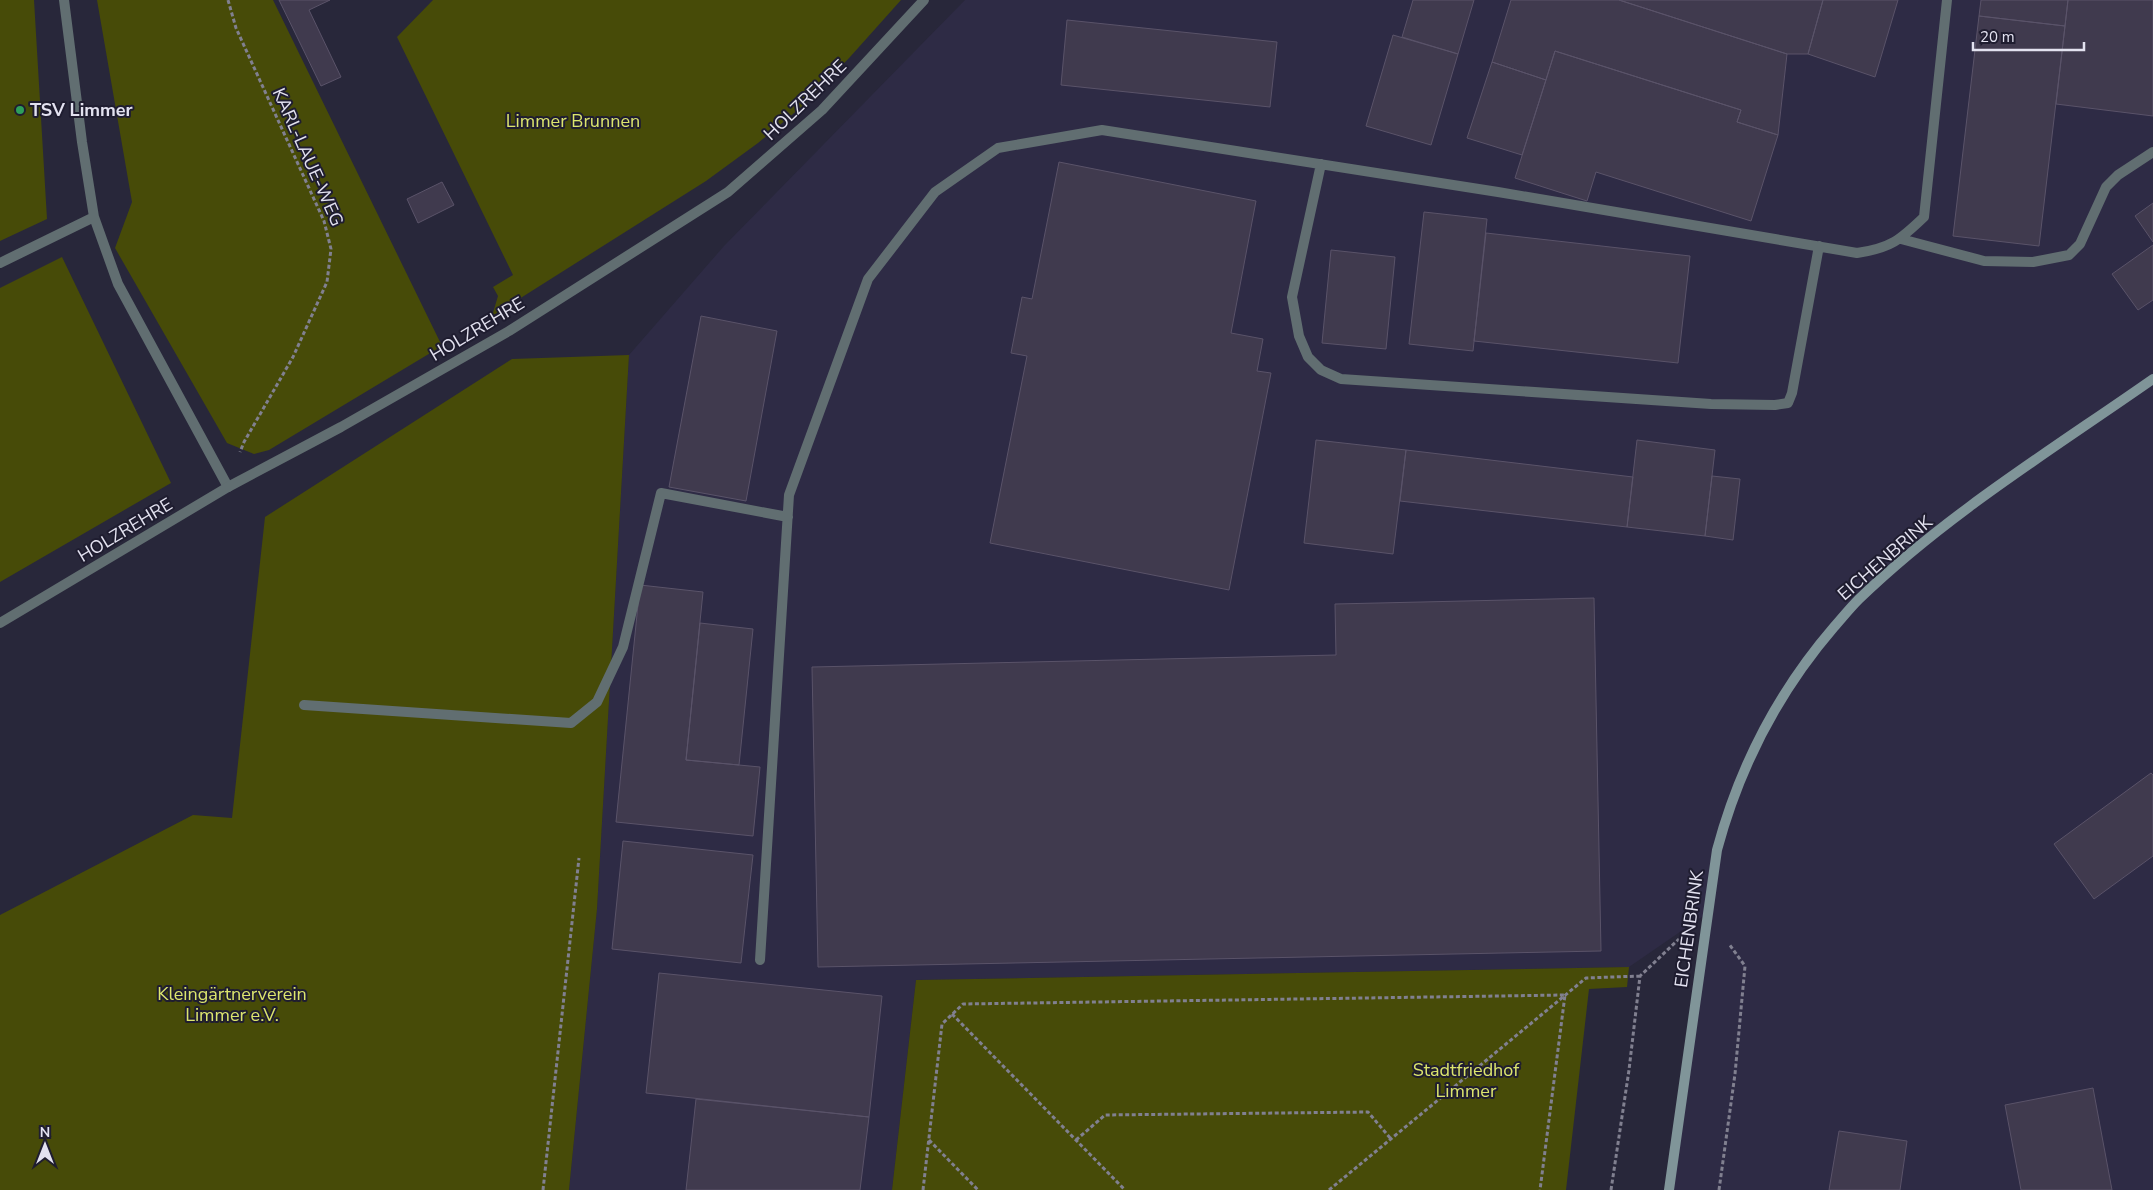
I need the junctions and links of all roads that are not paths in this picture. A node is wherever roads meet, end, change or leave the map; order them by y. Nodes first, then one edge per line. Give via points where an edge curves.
1 (64, 0) edge
2 (924, 0) edge
3 (1947, 0) edge
4 (2153, 152) edge
5 (1320, 164) junction
6 (94, 217) junction
7 (1901, 239) junction
8 (1819, 246) junction
9 (0, 263) edge
10 (2153, 379) edge
11 (228, 488) junction
12 (788, 517) junction
13 (0, 623) edge
14 (304, 705) dead end
15 (760, 960) dead end
16 (1669, 1190) edge

1 - 6 street
2 - 11 street, HOLZREHRE via 822,110 728,192 509,331
3 - 7 street via 1924,217
4 - 7 street via 2106,187 2084,236 2069,255 2033,262 1984,261
5 - 8 street
5 - 8 street via 1292,297 1298,336 1308,357 1321,370 1341,379 1710,404 1788,403
5 - 12 street via 1102,130 998,148 935,192 868,279 789,495
6 - 9 street
6 - 11 street via 118,284
7 - 8 street via 1879,250 1857,253
10 - 16 main road, EICHENBRINK via 1995,489 1918,548 1858,600 1811,654 1768,719 1727,812 1717,850
11 - 13 street, HOLZREHRE
12 - 14 street via 661,493 623,647 597,702 571,723
12 - 15 street

